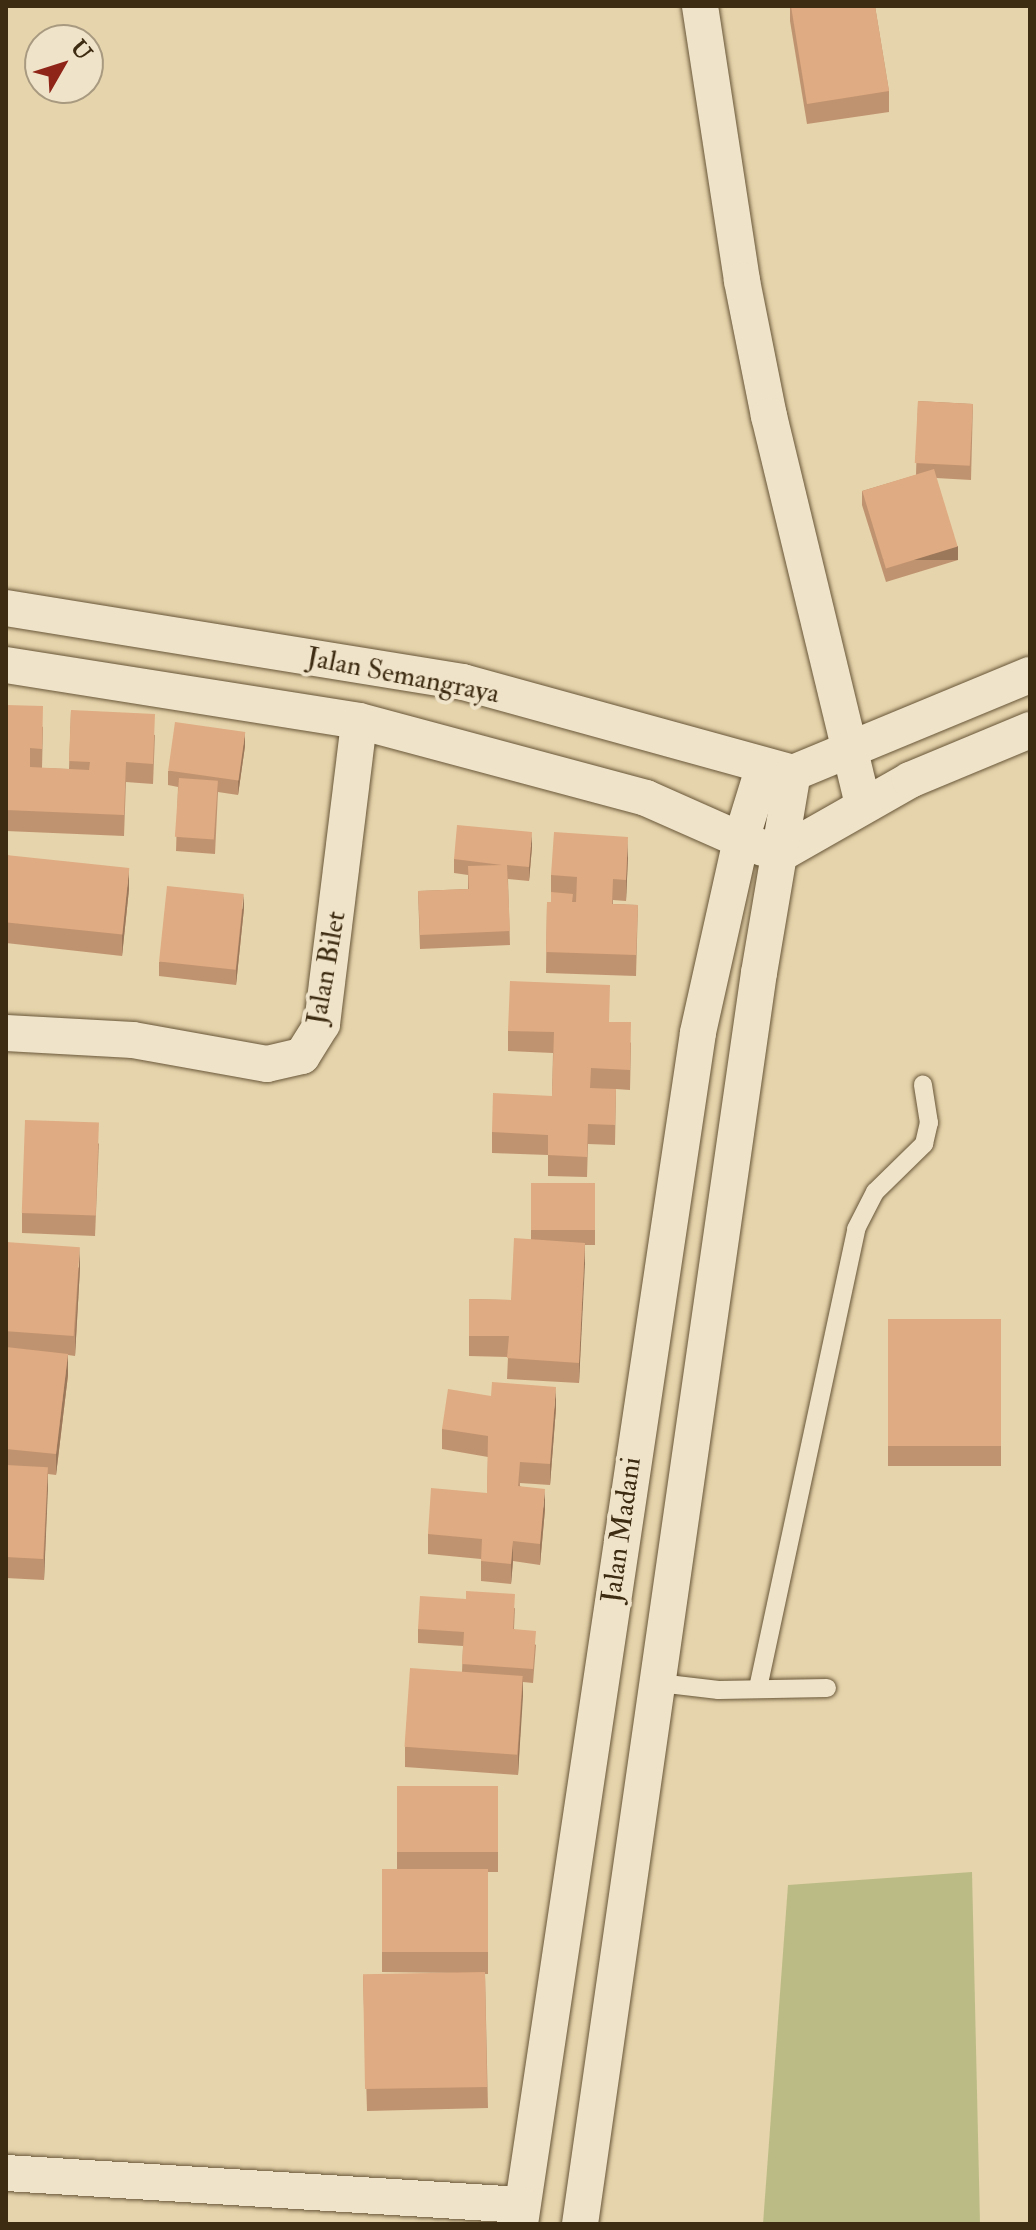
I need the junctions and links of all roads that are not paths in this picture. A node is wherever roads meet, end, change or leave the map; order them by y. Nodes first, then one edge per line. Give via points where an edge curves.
1 (700, 6) edge
2 (6, 608) edge
3 (6, 665) edge
4 (1030, 675) edge
5 (359, 721) junction
6 (1030, 730) edge
7 (850, 749) junction
8 (778, 771) junction
9 (863, 805) junction
10 (741, 840) junction
11 (780, 854) junction
12 (6, 1033) edge
13 (923, 1084) dead end
14 (659, 1683) junction
15 (758, 1688) junction
16 (827, 1688) dead end
17 (6, 2173) edge
18 (521, 2215) edge
19 (580, 2224) edge

1 - 7 street via 752,335
2 - 8 street, Jalan Semangraya via 463,682
3 - 5 street, Jalan Semangraya
4 - 7 street
5 - 10 street, Jalan Semangraya via 646,798
5 - 12 street, Jalan Bilet via 322,1024 302,1056 267,1064 133,1040
6 - 9 street
7 - 8 street
7 - 9 street
8 - 10 street, Jalan Madani
8 - 11 street, Jalan Madani
9 - 11 street
10 - 11 street, Jalan Semangraya
10 - 18 street, Jalan Madani via 693,1063
11 - 14 street, Jalan Madani
13 - 15 lane via 929,1123 924,1144 875,1192 856,1229
14 - 15 lane
14 - 19 street, Jalan Madani
15 - 16 lane
17 - 18 street

